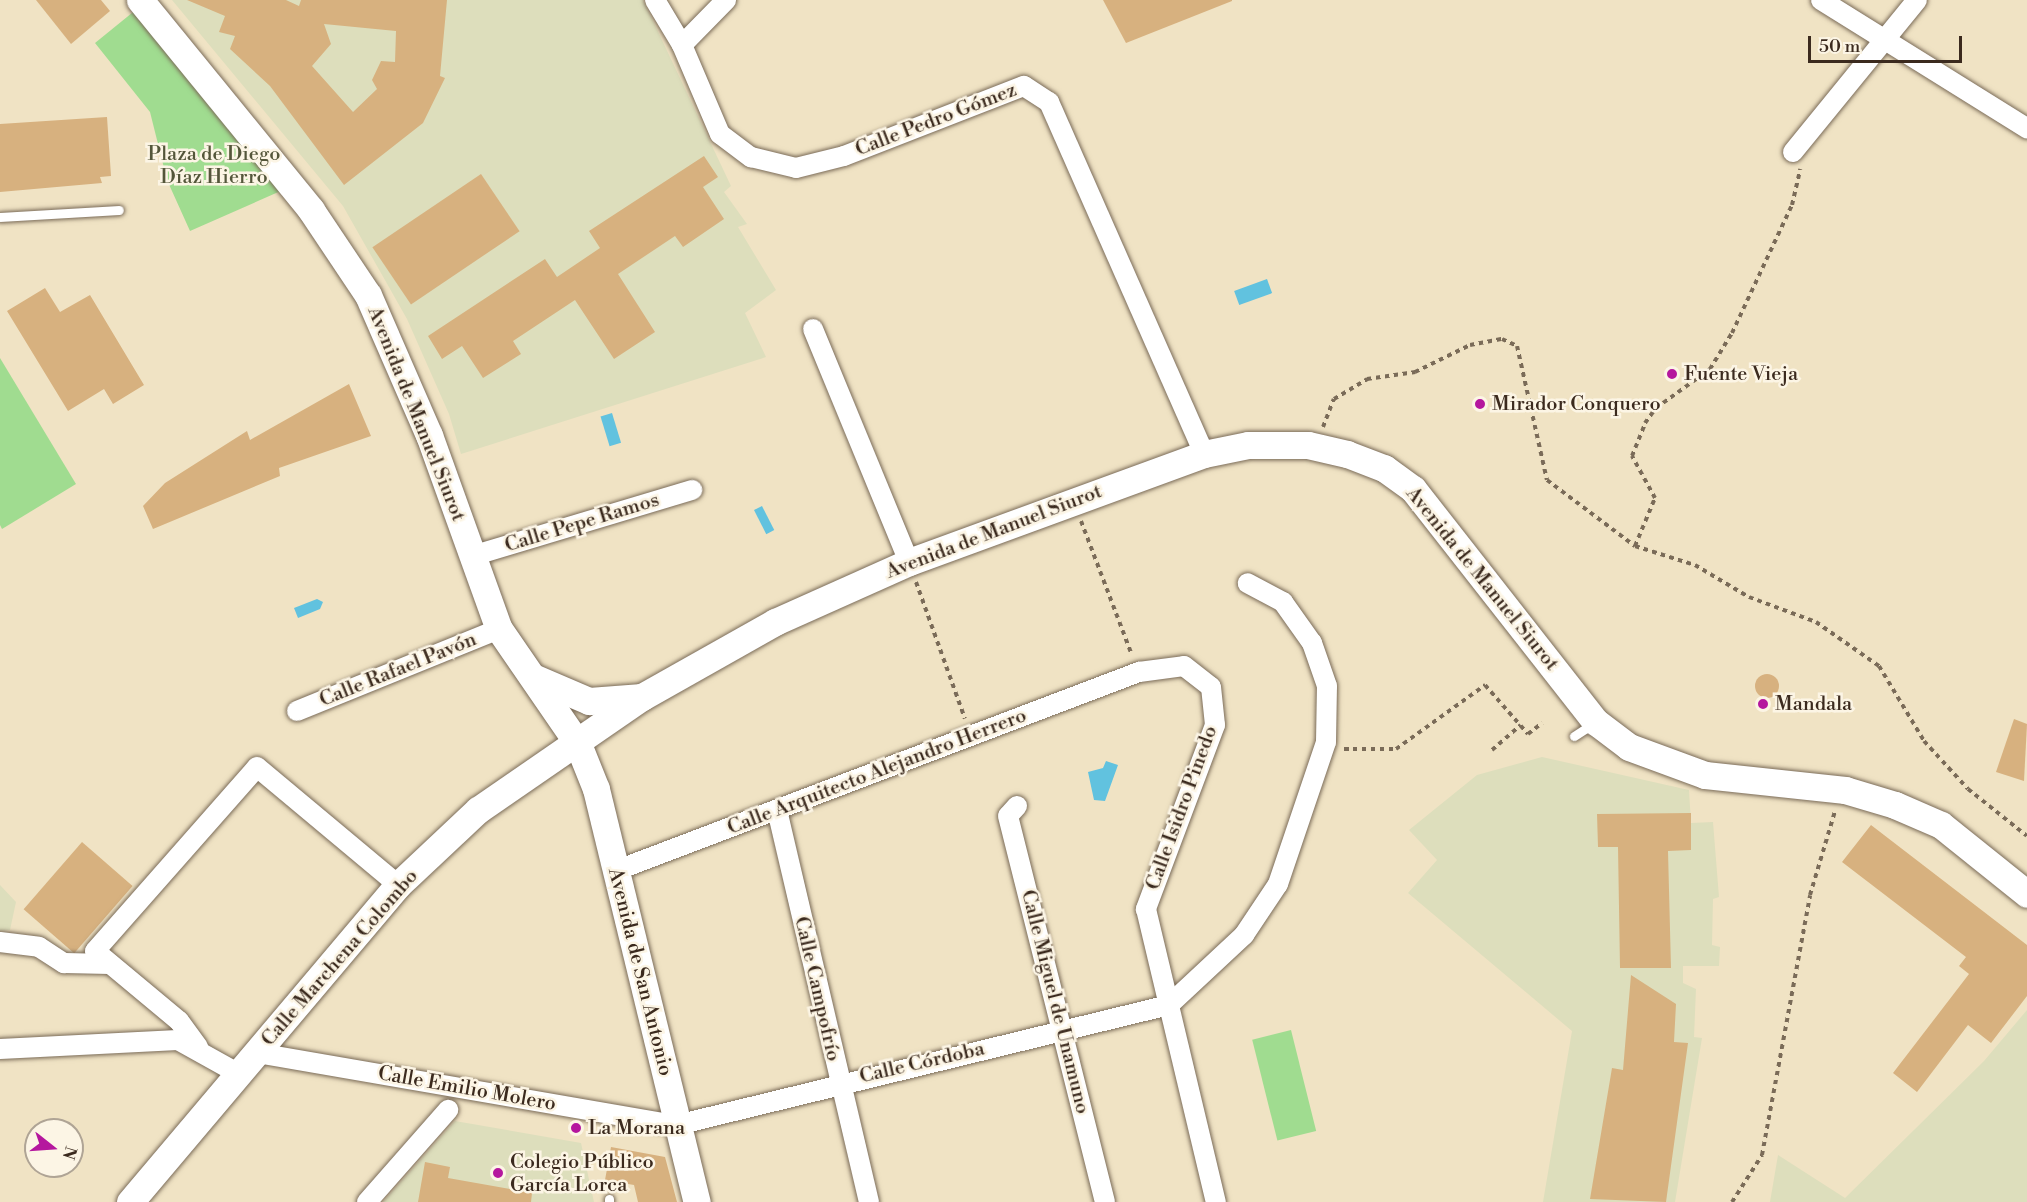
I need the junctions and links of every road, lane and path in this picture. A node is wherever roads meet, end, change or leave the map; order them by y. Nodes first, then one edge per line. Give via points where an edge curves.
1 (140, 0) edge
2 (655, 0) edge
3 (726, 0) edge
4 (1821, 0) edge
5 (1917, 0) edge
6 (1885, 38) junction
7 (682, 45) junction
8 (2027, 128) edge
9 (1793, 152) joint
10 (118, 210) dead end
11 (0, 217) edge
12 (813, 329) dead end
13 (1316, 447) junction
14 (1204, 454) junction
15 (692, 490) dead end
16 (1074, 501) junction
17 (1635, 546) junction
18 (472, 556) junction
19 (909, 562) junction
20 (1248, 583) dead end
21 (499, 629) junction
22 (1136, 666) junction
23 (529, 675) junction
24 (642, 697) junction
25 (297, 711) dead end
26 (965, 720) dead end
27 (1542, 723) dead end
28 (1521, 725) junction
29 (578, 744) junction
30 (1324, 748) junction
31 (1492, 750) dead end
32 (1837, 802) dead end
33 (1017, 806) dead end
34 (777, 810) junction
35 (2027, 836) edge
36 (615, 871) junction
37 (398, 885) junction
38 (2027, 894) edge
39 (0, 942) edge
40 (110, 964) junction
41 (1169, 1005) junction
42 (1062, 1031) junction
43 (198, 1047) junction
44 (0, 1048) edge
45 (258, 1053) junction
46 (239, 1074) junction
47 (838, 1082) junction
48 (448, 1110) dead end
49 (677, 1125) junction
50 (130, 1202) edge
51 (367, 1202) edge
52 (697, 1202) edge
53 (869, 1202) edge
54 (1105, 1202) edge
55 (1216, 1202) edge
56 (1732, 1202) edge

1 - 18 street, Avenida de Manuel Siurot via 311,210 368,295 407,381
2 - 7 street
3 - 7 street
4 - 6 street
5 - 6 street
6 - 8 street
6 - 9 street
7 - 14 street, Calle Pedro Gómez via 720,134 751,156 796,168 844,156 1024,86 1049,102
9 - 17 path via 1801,174 1792,205 1732,333 1710,369 1656,408 1645,423 1632,456 1655,498
10 - 11 lane
12 - 19 street
13 - 14 street, Avenida de Manuel Siurot via 1276,442
13 - 17 path via 1334,399 1367,379 1415,372 1470,345 1502,339 1518,346 1547,480
13 - 38 street, Avenida de Manuel Siurot via 1384,468 1413,489 1585,729 1705,775 1845,790 1895,805 1941,825
14 - 16 street, Avenida de Manuel Siurot
15 - 18 street, Calle Pepe Ramos
16 - 19 street, Avenida de Manuel Siurot
16 - 22 path
17 - 35 path via 1695,565 1749,597 1816,622 1879,666 1924,741 1968,789
18 - 21 street, Avenida de Manuel Siurot
19 - 24 street, Avenida de Manuel Siurot via 775,622
19 - 26 path
20 - 30 street via 1283,602 1312,643 1328,686
21 - 23 street, Avenida de Manuel Siurot
21 - 25 street, Calle Rafael Pavón
22 - 34 street, Calle Arquitecto Alejandro Herrero
22 - 41 street, Calle Isidro Pinedo via 1184,666 1211,687 1215,725 1146,909
23 - 24 street, Avenida de Manuel Siurot via 562,694 589,701
23 - 29 street, Avenida de Manuel Siurot
24 - 29 street, Avenida de Manuel Siurot
27 - 28 path via 1528,734
28 - 30 path via 1485,685 1396,749
28 - 31 path
29 - 36 street, Avenida de San Antonio via 596,789
29 - 37 street, Calle Marchena Colombo via 478,810
30 - 41 street via 1278,884 1244,935
32 - 56 path via 1810,895 1762,1155
33 - 42 street, Calle Miguel de Unamuno via 1008,816
34 - 36 street, Calle Arquitecto Alejandro Herrero
34 - 47 street, Calle Campofrío
36 - 49 street, Avenida de San Antonio
37 - 40 street via 257,767 95,951
37 - 45 street, Calle Marchena Colombo
39 - 40 street via 39,947 64,963
40 - 43 street via 179,1021
41 - 42 street, Calle Córdoba
41 - 55 street, Calle Isidro Pinedo
42 - 47 street, Calle Córdoba
42 - 54 street, Calle Miguel de Unamuno
43 - 44 street via 178,1040
43 - 46 street
45 - 46 street, Calle Marchena Colombo
45 - 49 street, Calle Emilio Molero
46 - 50 street, Calle Marchena Colombo
47 - 49 street, Calle Córdoba
47 - 53 street, Calle Campofrío
48 - 51 street
49 - 52 street, Avenida de San Antonio

